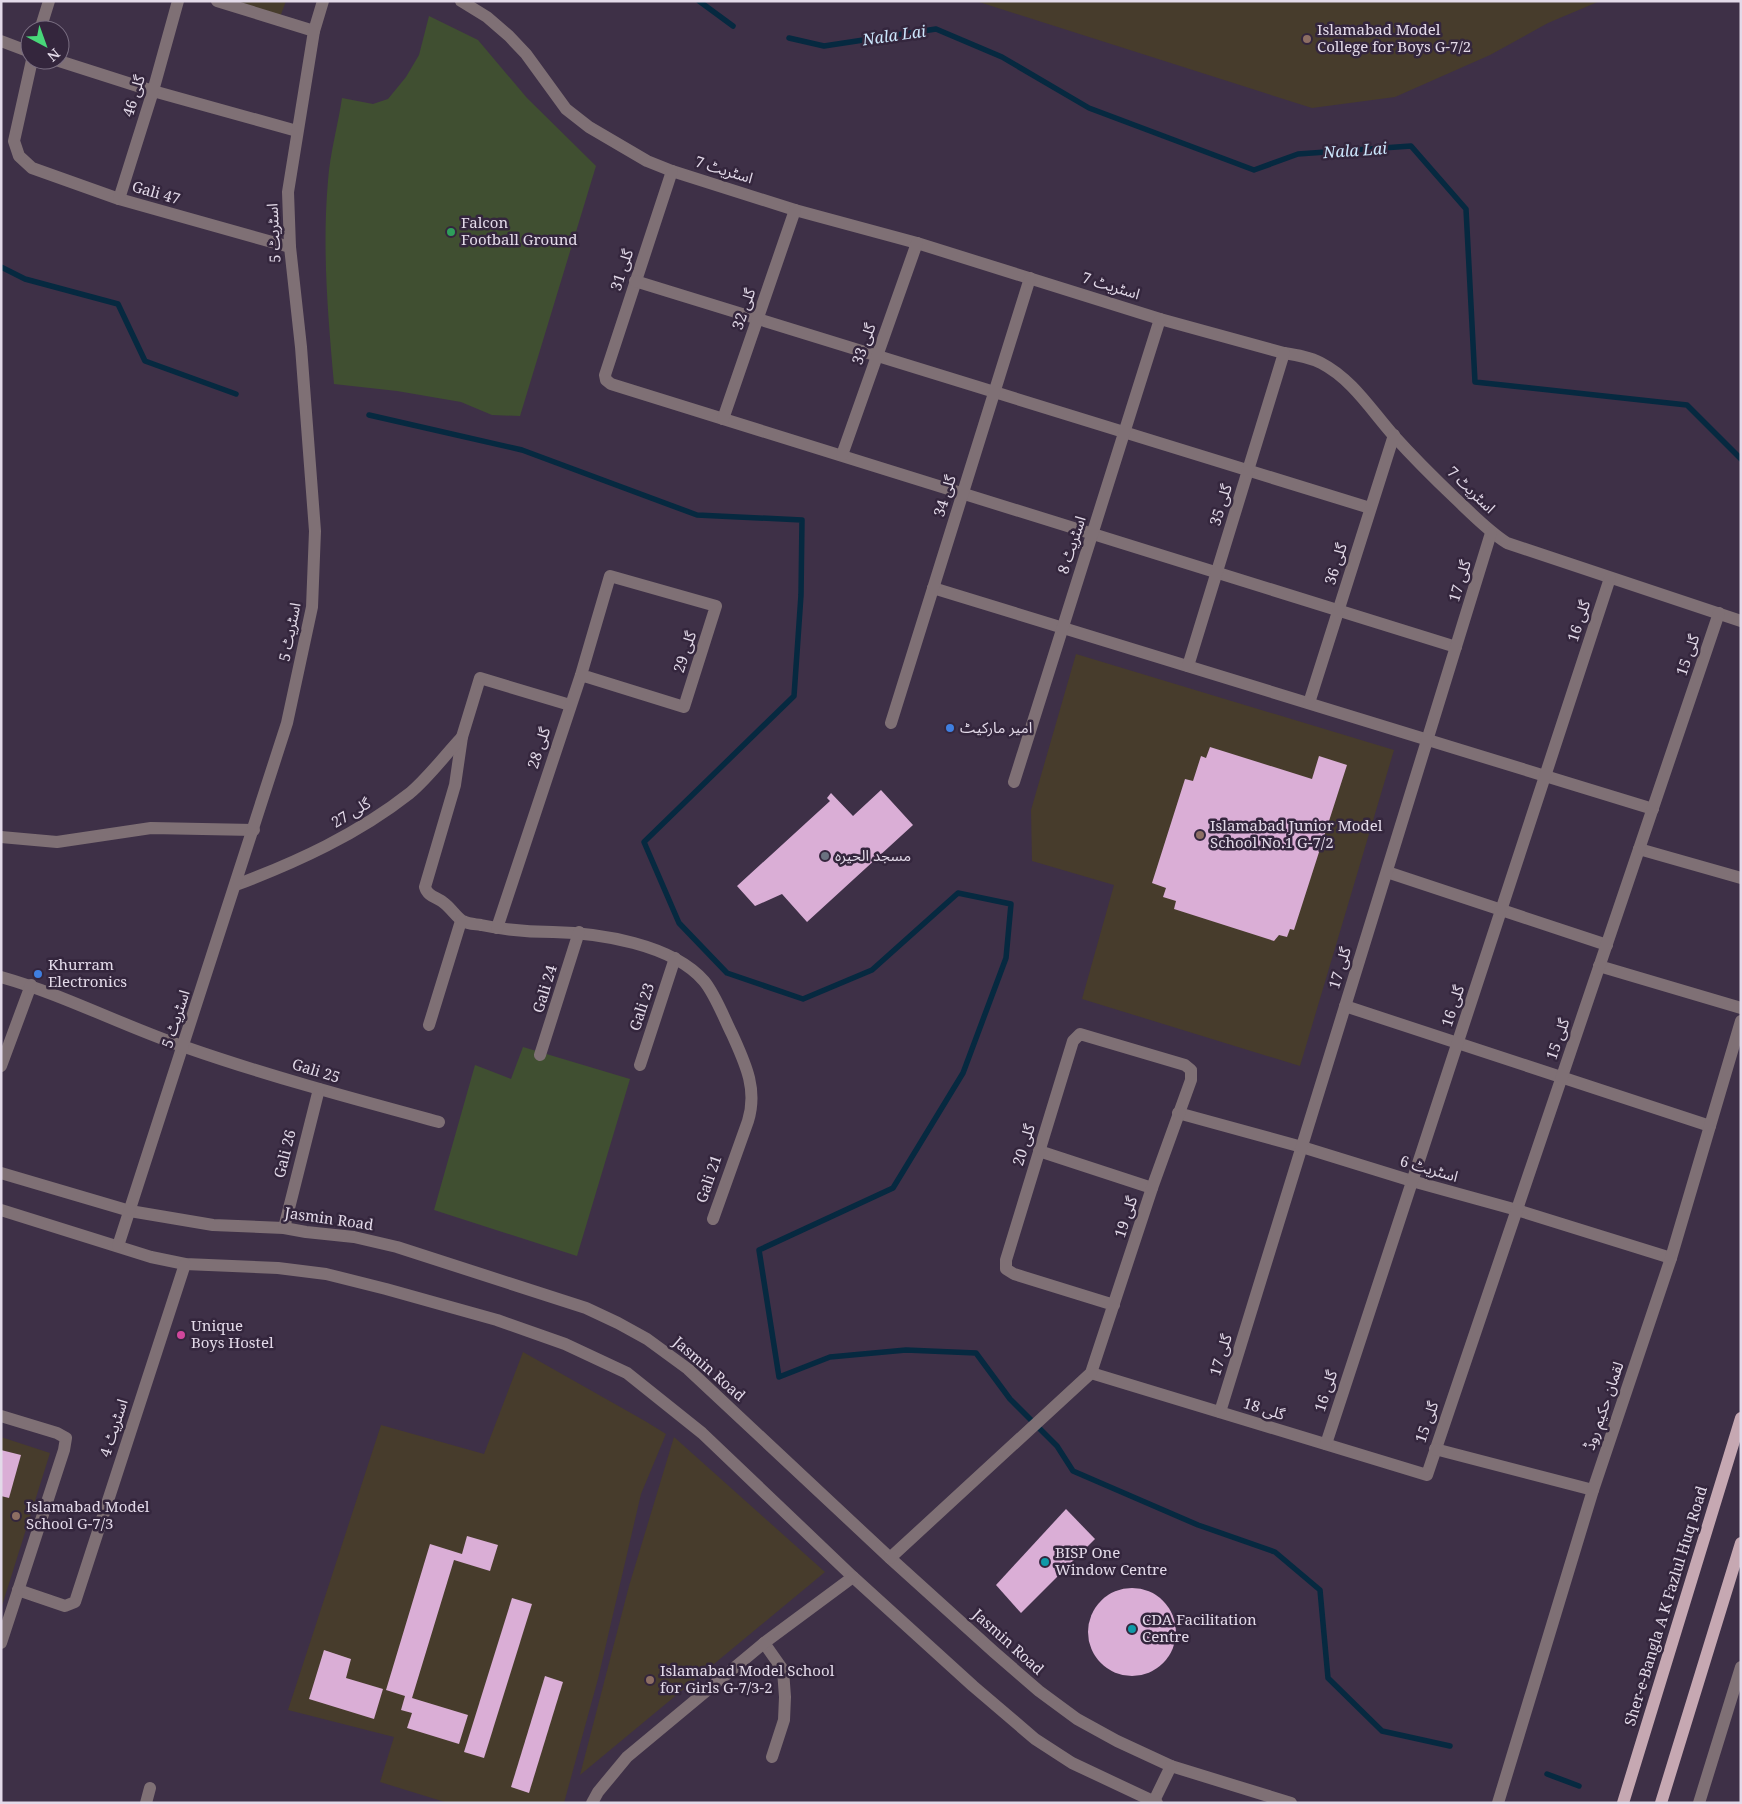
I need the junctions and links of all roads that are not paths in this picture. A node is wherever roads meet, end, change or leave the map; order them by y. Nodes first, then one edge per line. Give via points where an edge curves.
1 (49, 1) edge
2 (178, 1) edge
3 (217, 1) edge
4 (323, 1) edge
5 (461, 1) edge
6 (43, 20) edge
7 (314, 31) junction
8 (1, 41) edge
9 (20, 48) edge
10 (70, 64) edge
11 (30, 70) edge
12 (153, 90) junction
13 (297, 131) junction
14 (672, 171) junction
15 (119, 199) junction
16 (795, 210) junction
17 (917, 243) junction
18 (290, 247) junction
19 (1030, 278) junction
20 (635, 281) junction
21 (1160, 318) junction
22 (758, 319) junction
23 (1284, 353) junction
24 (877, 356) junction
25 (994, 392) junction
26 (723, 419) junction
27 (1124, 432) junction
28 (1394, 435) junction
29 (842, 456) junction
30 (1248, 470) junction
31 (962, 493) junction
32 (1370, 508) junction
33 (1092, 533) junction
34 (1492, 533) junction
35 (1217, 572) junction
36 (1610, 578) junction
37 (933, 588) junction
38 (716, 606) joint
39 (1339, 610) junction
40 (1719, 612) junction
41 (1741, 621) edge
42 (1063, 628) junction
43 (1456, 646) junction
44 (1188, 666) junction
45 (581, 675) junction
46 (1310, 703) junction
47 (570, 705) junction
48 (890, 723) dead end
49 (462, 737) junction
50 (1428, 740) junction
51 (1545, 776) junction
52 (1014, 782) dead end
53 (1653, 809) junction
54 (254, 830) junction
55 (1, 837) edge
56 (1640, 848) junction
57 (1387, 872) junction
58 (1741, 878) edge
59 (236, 885) junction
60 (1501, 910) junction
61 (461, 921) junction
62 (497, 928) junction
63 (579, 932) junction
64 (1607, 945) junction
65 (675, 958) junction
66 (1599, 966) junction
67 (1, 976) edge
68 (31, 985) junction
69 (1345, 1006) junction
70 (1741, 1008) edge
71 (1741, 1021) edge
72 (429, 1025) dead end
73 (1080, 1034) joint
74 (1457, 1044) junction
75 (184, 1047) junction
76 (540, 1055) dead end
77 (640, 1065) dead end
78 (1, 1066) edge
79 (1561, 1078) junction
80 (319, 1089) junction
81 (1178, 1113) junction
82 (439, 1122) dead end
83 (1710, 1126) junction
84 (1302, 1147) junction
85 (1039, 1151) junction
86 (1, 1173) edge
87 (1412, 1181) junction
88 (1152, 1188) junction
89 (1, 1210) edge
90 (1517, 1210) junction
91 (130, 1211) junction
92 (713, 1219) dead end
93 (284, 1228) junction
94 (118, 1246) junction
95 (1671, 1258) junction
96 (185, 1264) junction
97 (1114, 1305) junction
98 (1091, 1373) junction
99 (1220, 1412) junction
100 (1, 1416) edge
101 (1741, 1418) edge
102 (1326, 1444) junction
103 (1435, 1449) junction
104 (1427, 1475) joint
105 (1593, 1490) junction
106 (1741, 1543) edge
107 (890, 1558) junction
108 (853, 1577) junction
109 (18, 1590) junction
110 (1, 1643) edge
111 (764, 1643) junction
112 (1741, 1667) edge
113 (772, 1757) dead end
114 (1170, 1766) junction
115 (150, 1788) dead end
116 (1662, 1797) edge
117 (1155, 1802) edge
118 (146, 1803) edge
119 (592, 1803) edge
120 (1290, 1803) edge
121 (1498, 1803) edge
122 (1623, 1803) edge
123 (1699, 1803) edge

1 - 6 street
2 - 12 street, گلی 46
3 - 7 street
4 - 7 street, اسٹریٹ 5
5 - 14 street, اسٹریٹ 7 via 509,36 566,109 618,145
7 - 13 street, اسٹریٹ 5
8 - 9 street
10 - 12 street
11 - 15 street, Gali 47 via 14,140 19,156 32,168
12 - 13 street
12 - 15 street, گلی 46
13 - 18 street, اسٹریٹ 5 via 288,192
14 - 16 street, اسٹریٹ 7
14 - 20 street, گلی 31
15 - 18 street, Gali 47
16 - 17 street, اسٹریٹ 7
16 - 22 street, گلی 32
17 - 19 street, اسٹریٹ 7
17 - 24 street, گلی 33
18 - 54 street, اسٹریٹ 5 via 315,531 312,607 287,723
19 - 21 street, اسٹریٹ 7
19 - 25 street, گلی 34
20 - 22 street
20 - 26 street, گلی 31 via 606,380
21 - 23 street, اسٹریٹ 7
21 - 27 street, اسٹریٹ 8
22 - 24 street
22 - 26 street, گلی 32
23 - 28 street, اسٹریٹ 7 via 1322,363 1365,400
23 - 30 street, گلی 35
24 - 25 street
24 - 29 street, گلی 33
25 - 27 street
25 - 31 street, گلی 34
26 - 29 street
27 - 30 street
27 - 33 street, اسٹریٹ 8
28 - 32 street, گلی 36
28 - 34 street, اسٹریٹ 7
29 - 31 street
30 - 32 street
30 - 35 street, گلی 35
31 - 33 street
31 - 37 street, گلی 34
32 - 39 street, گلی 36
33 - 35 street
33 - 42 street, اسٹریٹ 8
34 - 36 street, اسٹریٹ 7 via 1507,544
34 - 43 street, گلی 17
35 - 39 street
35 - 44 street, گلی 35
36 - 40 street, اسٹریٹ 7
36 - 51 street, گلی 16
37 - 42 street
37 - 48 street, گلی 34
38 - 45 street, گلی 29 via 684,706
38 - 45 street, گلی 28 via 610,576
39 - 43 street
39 - 46 street, گلی 36
40 - 41 street, اسٹریٹ 7
40 - 53 street, گلی 15
42 - 44 street
42 - 52 street, اسٹریٹ 8
43 - 50 street, گلی 17
44 - 46 street
45 - 47 street, گلی 28
46 - 50 street
47 - 49 street, گلی 27 via 480,678
47 - 62 street, گلی 28
49 - 59 street, گلی 27 via 411,791 379,815 344,837
49 - 61 street, گلی 27 via 455,785 425,887 430,896 446,905
50 - 51 street
50 - 57 street, گلی 17
51 - 53 street
51 - 60 street, گلی 16
53 - 56 street, گلی 15
54 - 55 street via 151,828 57,842
54 - 59 street, اسٹریٹ 5
56 - 58 street
56 - 64 street, گلی 15
57 - 60 street
57 - 69 street, گلی 17
59 - 75 street, اسٹریٹ 5
60 - 64 street
60 - 74 street, گلی 16
61 - 62 street, Gali 21
61 - 72 street
62 - 63 street, Gali 21
63 - 65 street, Gali 21 via 634,942
63 - 76 street, Gali 24
64 - 66 street, گلی 15
65 - 77 street, Gali 23
65 - 92 street, Gali 21 via 705,982 723,1014 747,1069 751,1094 751,1110
66 - 70 street
66 - 79 street, گلی 15
67 - 68 street, Gali 25
68 - 75 street, Gali 25
68 - 78 street
69 - 74 street
69 - 84 street, گلی 17
71 - 83 street, لقمان حکیم روڈ
73 - 81 street, گلی 19 via 1185,1065 1191,1070 1191,1080
73 - 85 street, گلی 20 via 1072,1041
74 - 79 street
74 - 87 street, گلی 16
75 - 80 street, Gali 25
75 - 91 street, اسٹریٹ 5
79 - 83 street
79 - 90 street, گلی 15
80 - 82 street, Gali 25
80 - 93 street, Gali 26
81 - 84 street, اسٹریٹ 6
81 - 88 street, گلی 19
83 - 95 street, لقمان حکیم روڈ
84 - 87 street, اسٹریٹ 6
84 - 99 street, گلی 17
85 - 88 street
85 - 97 street, گلی 20 via 1006,1269
86 - 91 street, Jasmin Road
87 - 90 street, اسٹریٹ 6
87 - 102 street, گلی 16
88 - 97 street, گلی 19
89 - 94 street
90 - 95 street, اسٹریٹ 6
90 - 103 street, گلی 15
91 - 93 street, Jasmin Road via 213,1225
91 - 94 street, اسٹریٹ 5
93 - 107 street, Jasmin Road via 354,1237 397,1247 577,1305 618,1323 647,1339 688,1369
94 - 96 street
95 - 105 street, لقمان حکیم روڈ
96 - 108 street via 278,1268 326,1274 497,1320 565,1344 627,1373 702,1433
96 - 109 street, اسٹریٹ 4 via 74,1602 65,1606
97 - 98 street, گلی 19
98 - 99 street, گلی 18
98 - 107 street
99 - 102 street, گلی 18
100 - 109 street via 66,1438
101 - 122 main road, Sher-e-Bangla A K Fazlul Huq Road
102 - 104 street, گلی 18
103 - 104 street, گلی 15
103 - 105 street
105 - 121 street, لقمان حکیم روڈ
106 - 116 main road
107 - 114 street, Jasmin Road via 1039,1691 1077,1719
108 - 111 street
108 - 117 street via 973,1686 1036,1738 1072,1763
109 - 110 street
111 - 113 street via 783,1670 785,1697 784,1720
111 - 119 street via 627,1757
112 - 123 street
114 - 117 street
114 - 120 street, Jasmin Road
115 - 118 street

